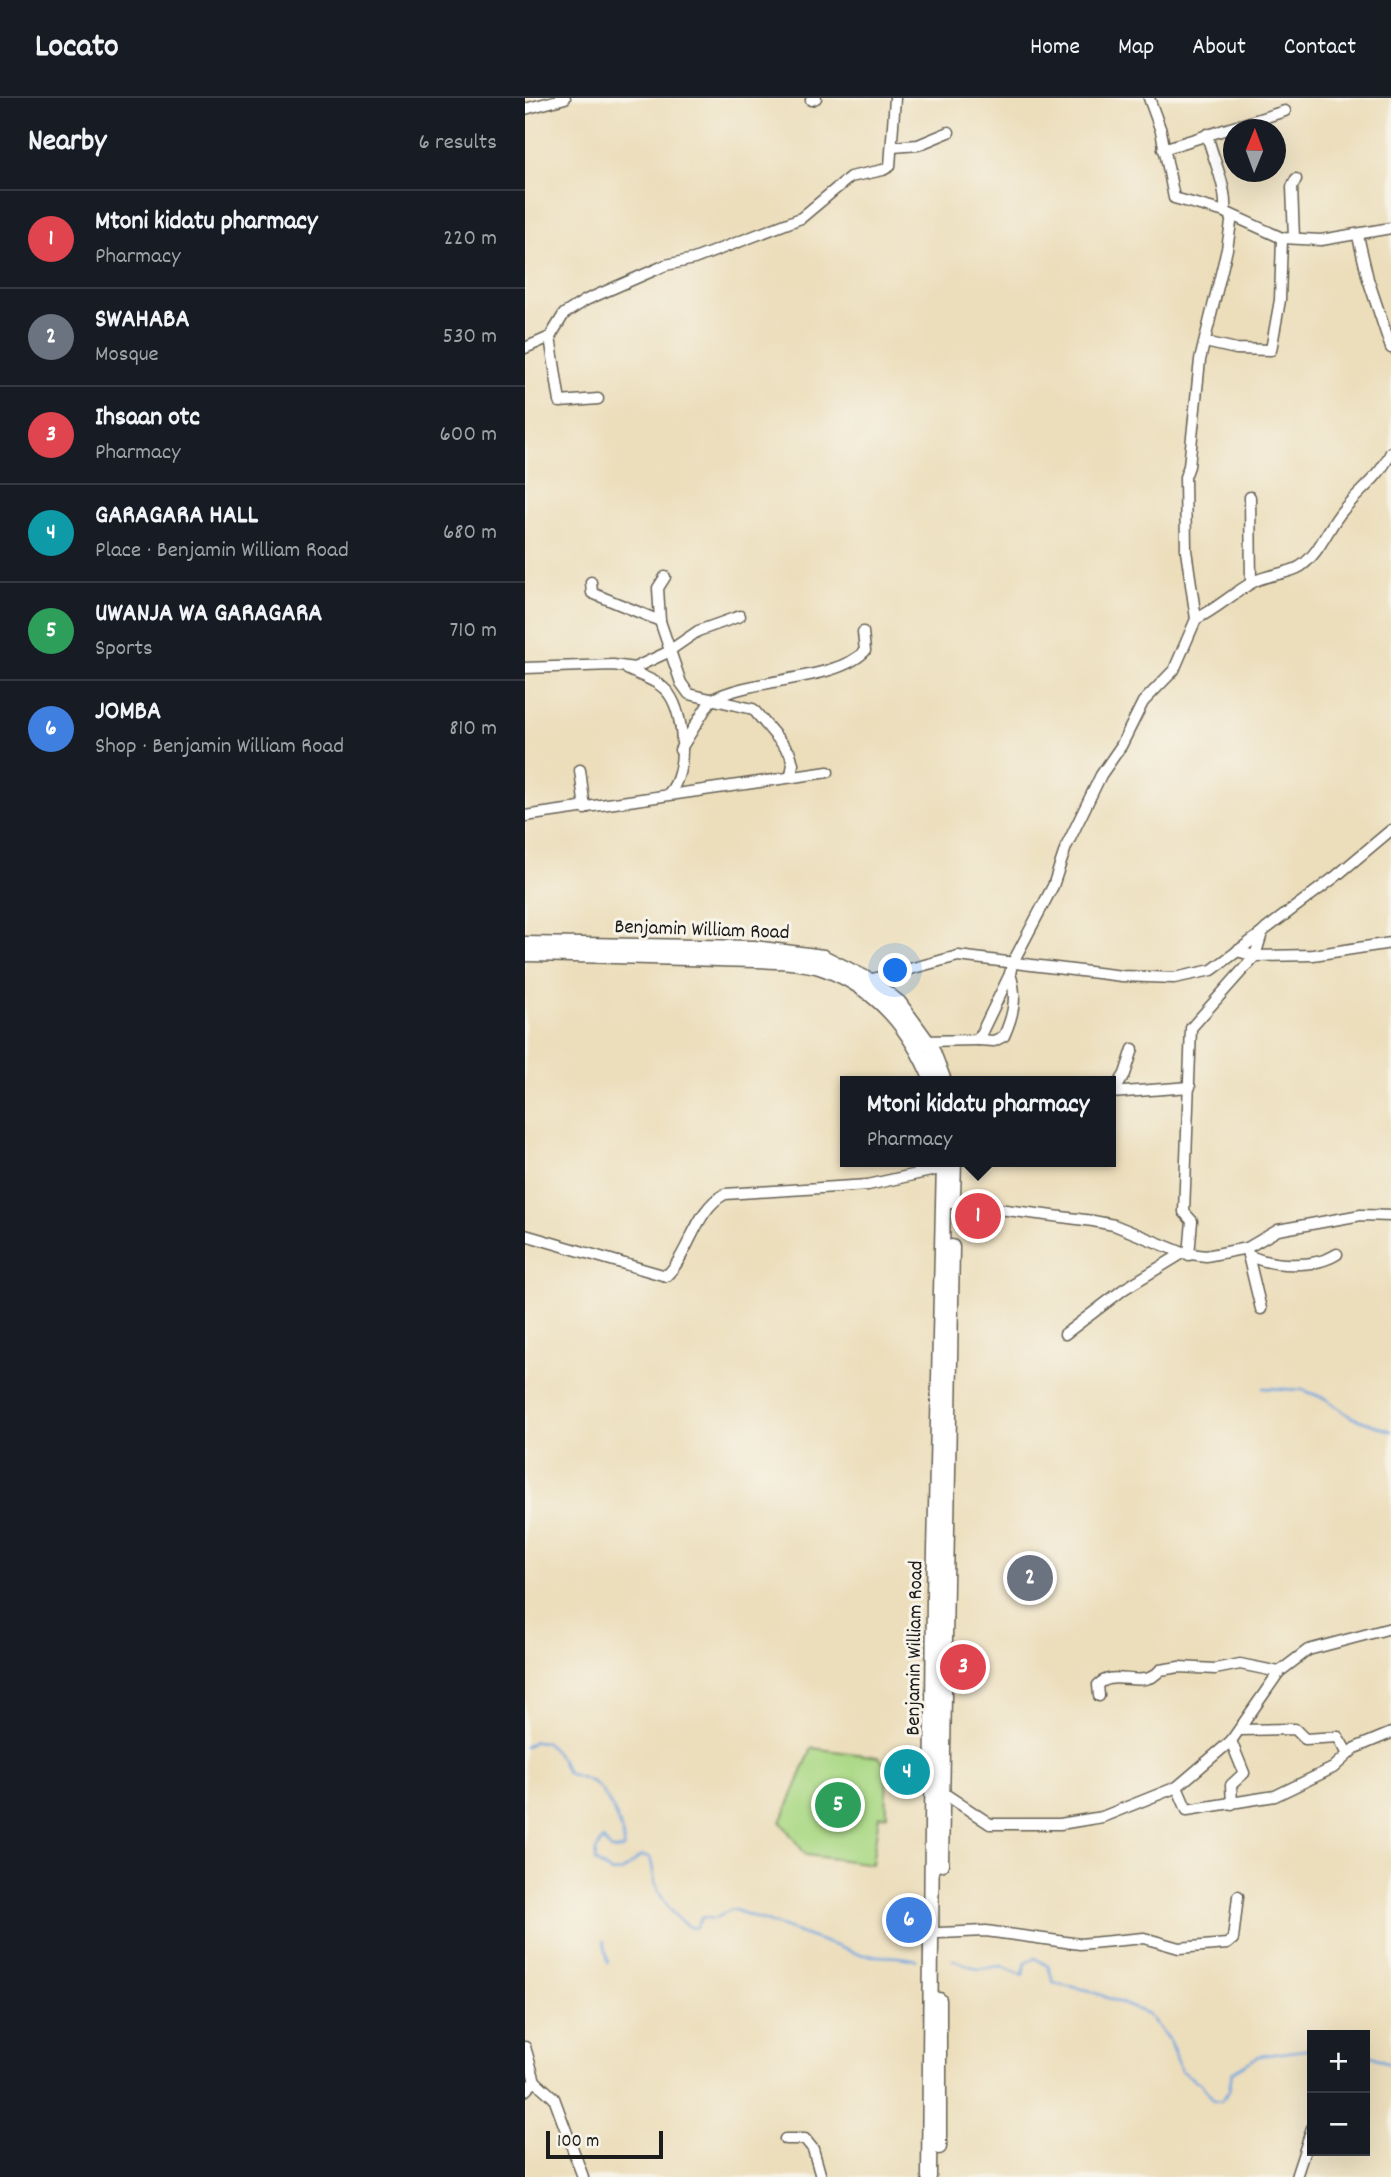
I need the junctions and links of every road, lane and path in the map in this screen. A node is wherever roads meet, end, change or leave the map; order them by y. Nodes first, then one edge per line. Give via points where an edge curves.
1 (563, 98) edge
2 (895, 98) edge
3 (1149, 98) edge
4 (525, 109) edge
5 (1285, 111) dead end
6 (950, 132) dead end
7 (1207, 134) junction
8 (893, 147) junction
9 (1163, 149) junction
10 (1296, 179) dead end
11 (1229, 214) junction
12 (1391, 228) edge
13 (1358, 236) junction
14 (1288, 238) junction
15 (550, 338) junction
16 (1205, 342) junction
17 (525, 348) edge
18 (1391, 348) edge
19 (598, 400) dead end
20 (1391, 452) edge
21 (1250, 497) dead end
22 (665, 577) dead end
23 (591, 582) dead end
24 (1251, 583) junction
25 (740, 616) dead end
26 (1196, 619) junction
27 (660, 621) junction
28 (863, 632) dead end
29 (672, 648) junction
30 (525, 668) edge
31 (627, 668) junction
32 (711, 699) junction
33 (680, 750) junction
34 (580, 770) dead end
35 (828, 772) dead end
36 (791, 775) junction
37 (669, 793) junction
38 (585, 809) junction
39 (525, 816) edge
40 (1391, 830) edge
41 (1262, 933) junction
42 (1247, 943) junction
43 (1391, 943) edge
44 (525, 944) edge
45 (1237, 951) junction
46 (1257, 952) junction
47 (525, 954) edge
48 (1011, 969) junction
49 (870, 980) junction
50 (978, 1040) junction
51 (920, 1041) junction
52 (1133, 1049) dead end
53 (930, 1076) edge
54 (941, 1076) edge
55 (1116, 1087) edge
56 (1190, 1087) junction
57 (1116, 1091) edge
58 (936, 1167) edge
59 (947, 1167) edge
60 (948, 1202) junction
61 (1391, 1216) edge
62 (525, 1235) edge
63 (1248, 1251) junction
64 (1186, 1254) junction
65 (1337, 1254) dead end
66 (1261, 1308) dead end
67 (1065, 1334) dead end
68 (1391, 1628) edge
69 (1279, 1672) junction
70 (1100, 1696) dead end
71 (1240, 1730) junction
72 (1391, 1733) edge
73 (1231, 1741) junction
74 (1348, 1754) junction
75 (1177, 1787) junction
76 (942, 1792) junction
77 (1232, 1804) junction
78 (1238, 1896) dead end
79 (939, 1933) junction
80 (525, 2047) edge
81 (535, 2081) junction
82 (525, 2091) edge
83 (785, 2139) dead end
84 (1307, 2143) edge
85 (583, 2177) edge
86 (821, 2177) edge
87 (929, 2177) edge
88 (938, 2177) edge
89 (1296, 2177) edge

1 - 4 street
2 - 8 street
3 - 9 street
5 - 7 street
6 - 8 street via 918,145
7 - 9 street
7 - 11 street
8 - 15 street via 890,166 850,177 801,218 694,259 666,265 586,300 564,314
9 - 11 street via 1174,198
10 - 14 street
11 - 14 street
11 - 16 street
12 - 13 street
13 - 14 street
13 - 18 street
14 - 16 street via 1271,350
15 - 17 street
15 - 19 street via 560,402
16 - 26 street via 1195,387 1184,493
20 - 24 street via 1384,469 1345,507 1308,560 1298,568
21 - 24 street
22 - 27 street via 659,587
23 - 27 street via 592,593
24 - 26 street
25 - 29 street via 698,631
26 - 48 street via 1174,670 1143,702 1101,775
27 - 29 street
28 - 32 street via 865,651 847,664 766,681
29 - 31 street
29 - 32 street via 685,690
30 - 31 street
31 - 33 street via 668,692 680,721
32 - 33 street
32 - 36 street via 753,709 790,753
33 - 37 street via 679,777
34 - 38 street
35 - 36 street
36 - 37 street
37 - 38 street
38 - 39 street
40 - 41 street
41 - 42 street
41 - 46 street
42 - 45 street
42 - 46 street
43 - 46 street via 1313,955
44 - 49 main road, Benjamin William Road via 754,948 824,957
45 - 46 street
45 - 48 street via 1212,970 1174,978
46 - 56 street via 1191,1028
47 - 51 main road, Benjamin William Road via 757,960 823,968 866,990
48 - 49 street via 952,957
48 - 50 street
48 - 50 street via 1014,1009 1004,1036
49 - 51 main road, Benjamin William Road via 899,1003
50 - 51 street
51 - 53 main road, Benjamin William Road
51 - 54 main road, Benjamin William Road
52 - 55 street
56 - 57 street
56 - 64 street via 1183,1209 1192,1221
58 - 62 street via 868,1185 725,1194 712,1204 666,1276
59 - 60 main road, Benjamin William Road
60 - 64 street via 1114,1225
60 - 76 main road, Benjamin William Road
60 - 87 main road, Benjamin William Road via 932,1788
61 - 63 street via 1361,1215 1278,1230
63 - 64 street
63 - 65 street via 1265,1261 1320,1262
63 - 66 street
64 - 67 street via 1124,1289
68 - 69 street via 1308,1650
69 - 70 street via 1240,1664 1215,1669 1179,1667 1160,1670 1141,1681 1102,1681
69 - 71 street
71 - 73 street
71 - 74 street via 1295,1729 1305,1739 1338,1737
72 - 74 street
73 - 75 street
73 - 77 street via 1244,1773 1231,1785
74 - 77 street via 1333,1768 1294,1788
75 - 76 street via 1102,1817 1022,1826 985,1823
75 - 77 street via 1187,1810
76 - 79 main road, Benjamin William Road
78 - 79 street via 1233,1939 1227,1944 1179,1948 1144,1938 1080,1944 986,1931
79 - 88 main road, Benjamin William Road
80 - 81 street
81 - 82 street
81 - 85 street via 554,2098
83 - 86 street via 806,2140
84 - 89 street

